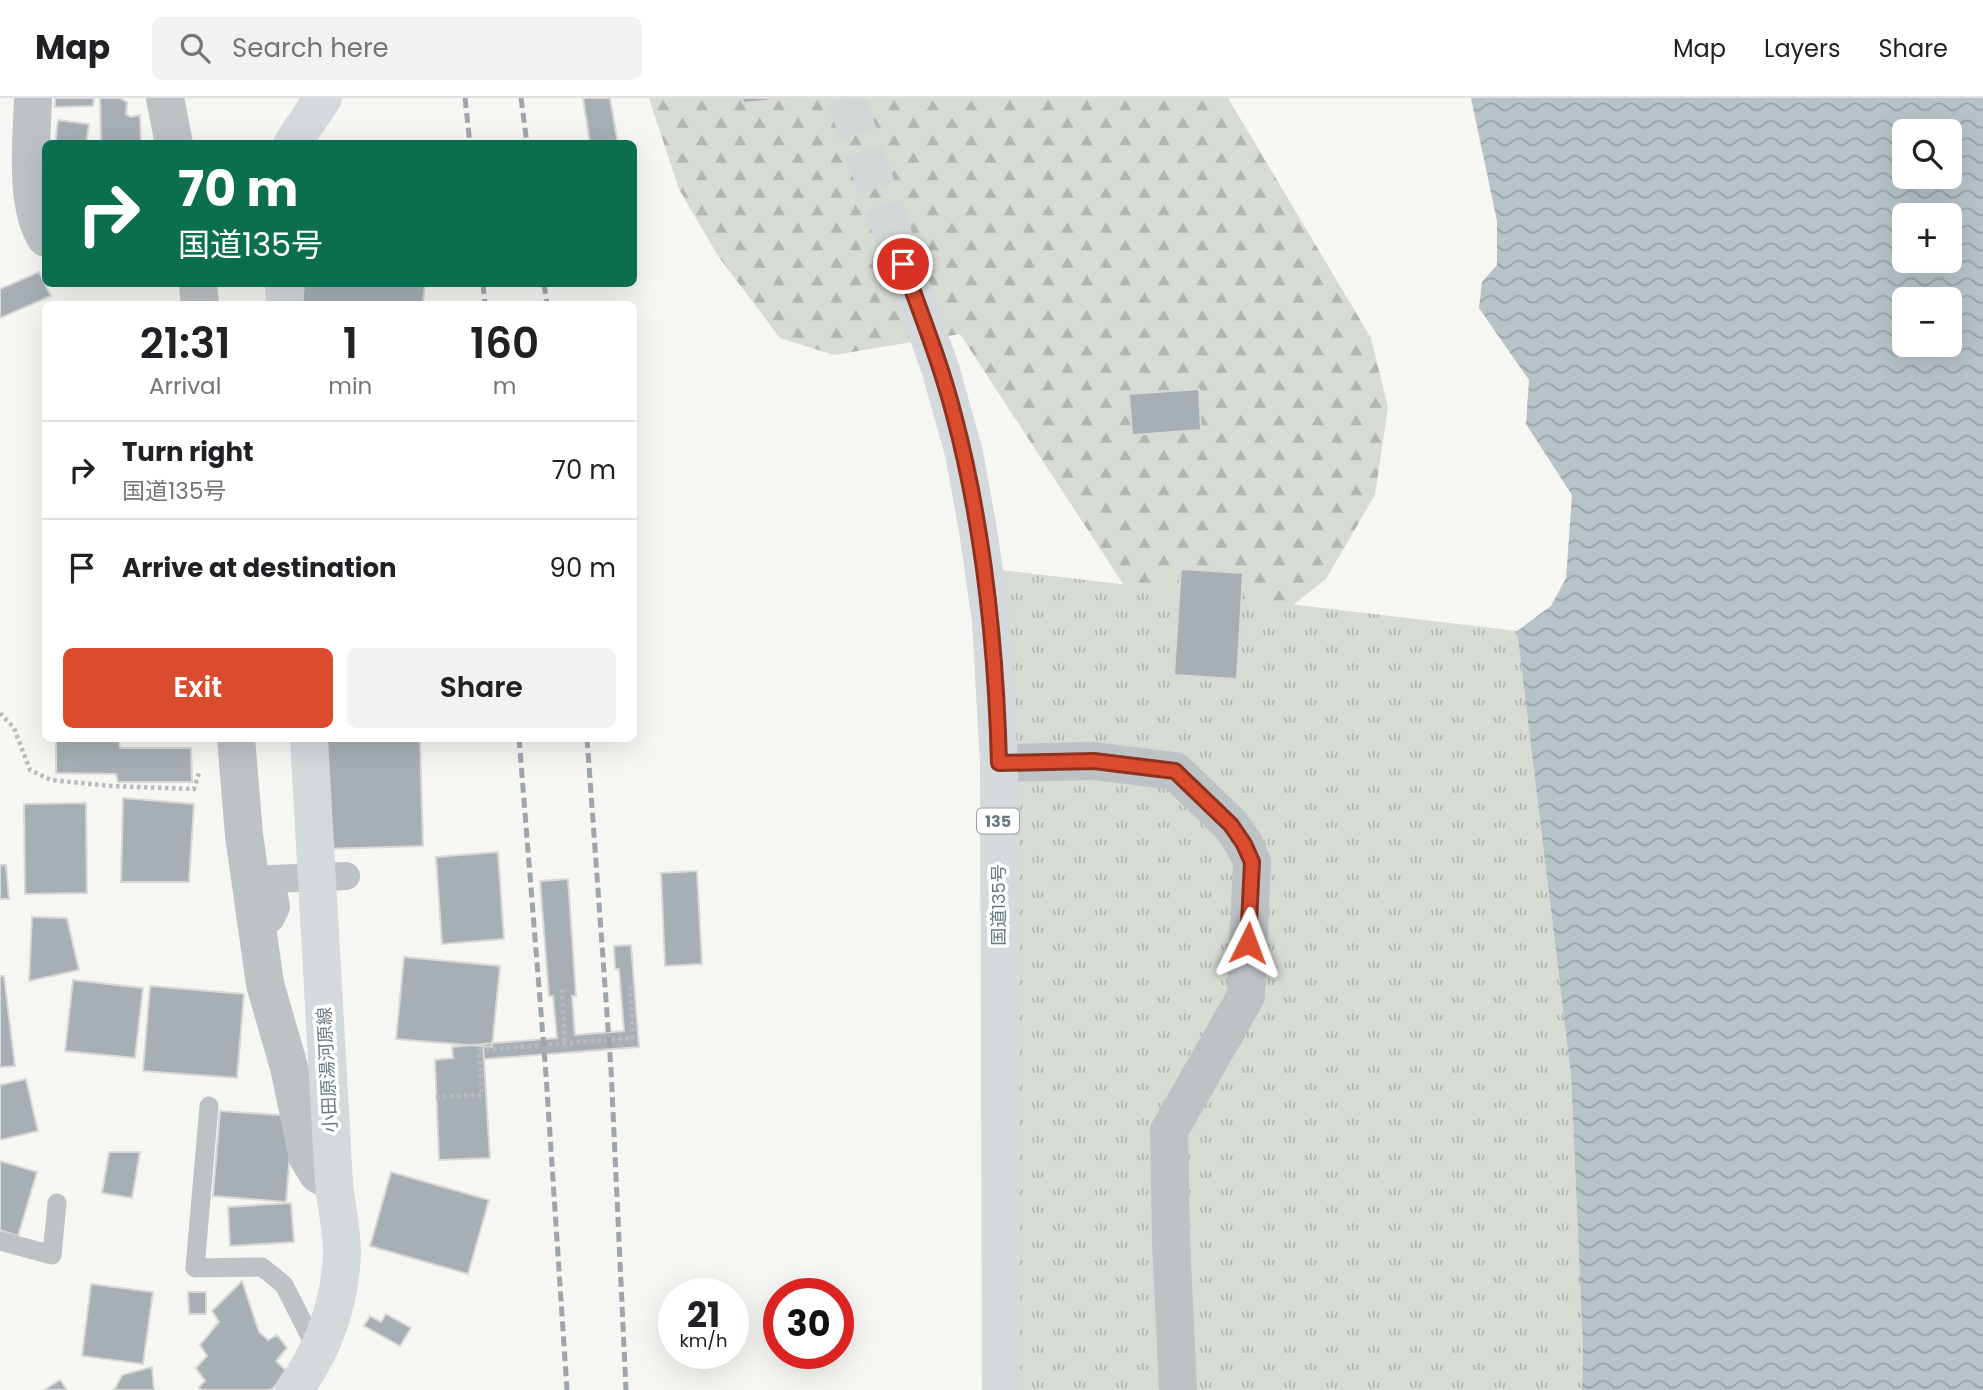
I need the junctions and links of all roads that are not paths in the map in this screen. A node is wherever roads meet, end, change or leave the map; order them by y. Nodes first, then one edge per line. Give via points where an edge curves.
1 (33, 98) edge
2 (165, 98) edge
3 (323, 98) edge
4 (173, 140) edge
5 (295, 140) edge
6 (42, 231) edge
7 (903, 264) tunnel mouth
8 (236, 742) edge
9 (309, 742) edge
10 (999, 763) junction
11 (346, 876) dead end
12 (257, 919) junction
13 (209, 1106) dead end
14 (334, 1183) junction
15 (57, 1203) dead end
16 (0, 1241) edge
17 (318, 1352) junction
18 (294, 1390) edge
19 (1001, 1390) edge
20 (1178, 1390) edge

1 - 6 street via 30,177
2 - 4 street
3 - 5 main road
7 - 10 main road, 国道135号 / 135 via 954,414 972,492 991,621
8 - 12 street
9 - 14 main road, 小田原湯河原線
10 - 19 main road, 国道135号 / 135
10 - 20 street via 1094,761 1175,771 1231,825 1252,862 1245,996 1169,1131
11 - 12 street via 271,879 276,907 271,918
12 - 14 street via 265,984 308,1158 318,1174
13 - 17 lane via 195,1268 262,1267 284,1285
14 - 17 main road, 小田原湯河原線 via 342,1252 335,1312
15 - 16 lane via 51,1255
17 - 18 main road, 小田原湯河原線

